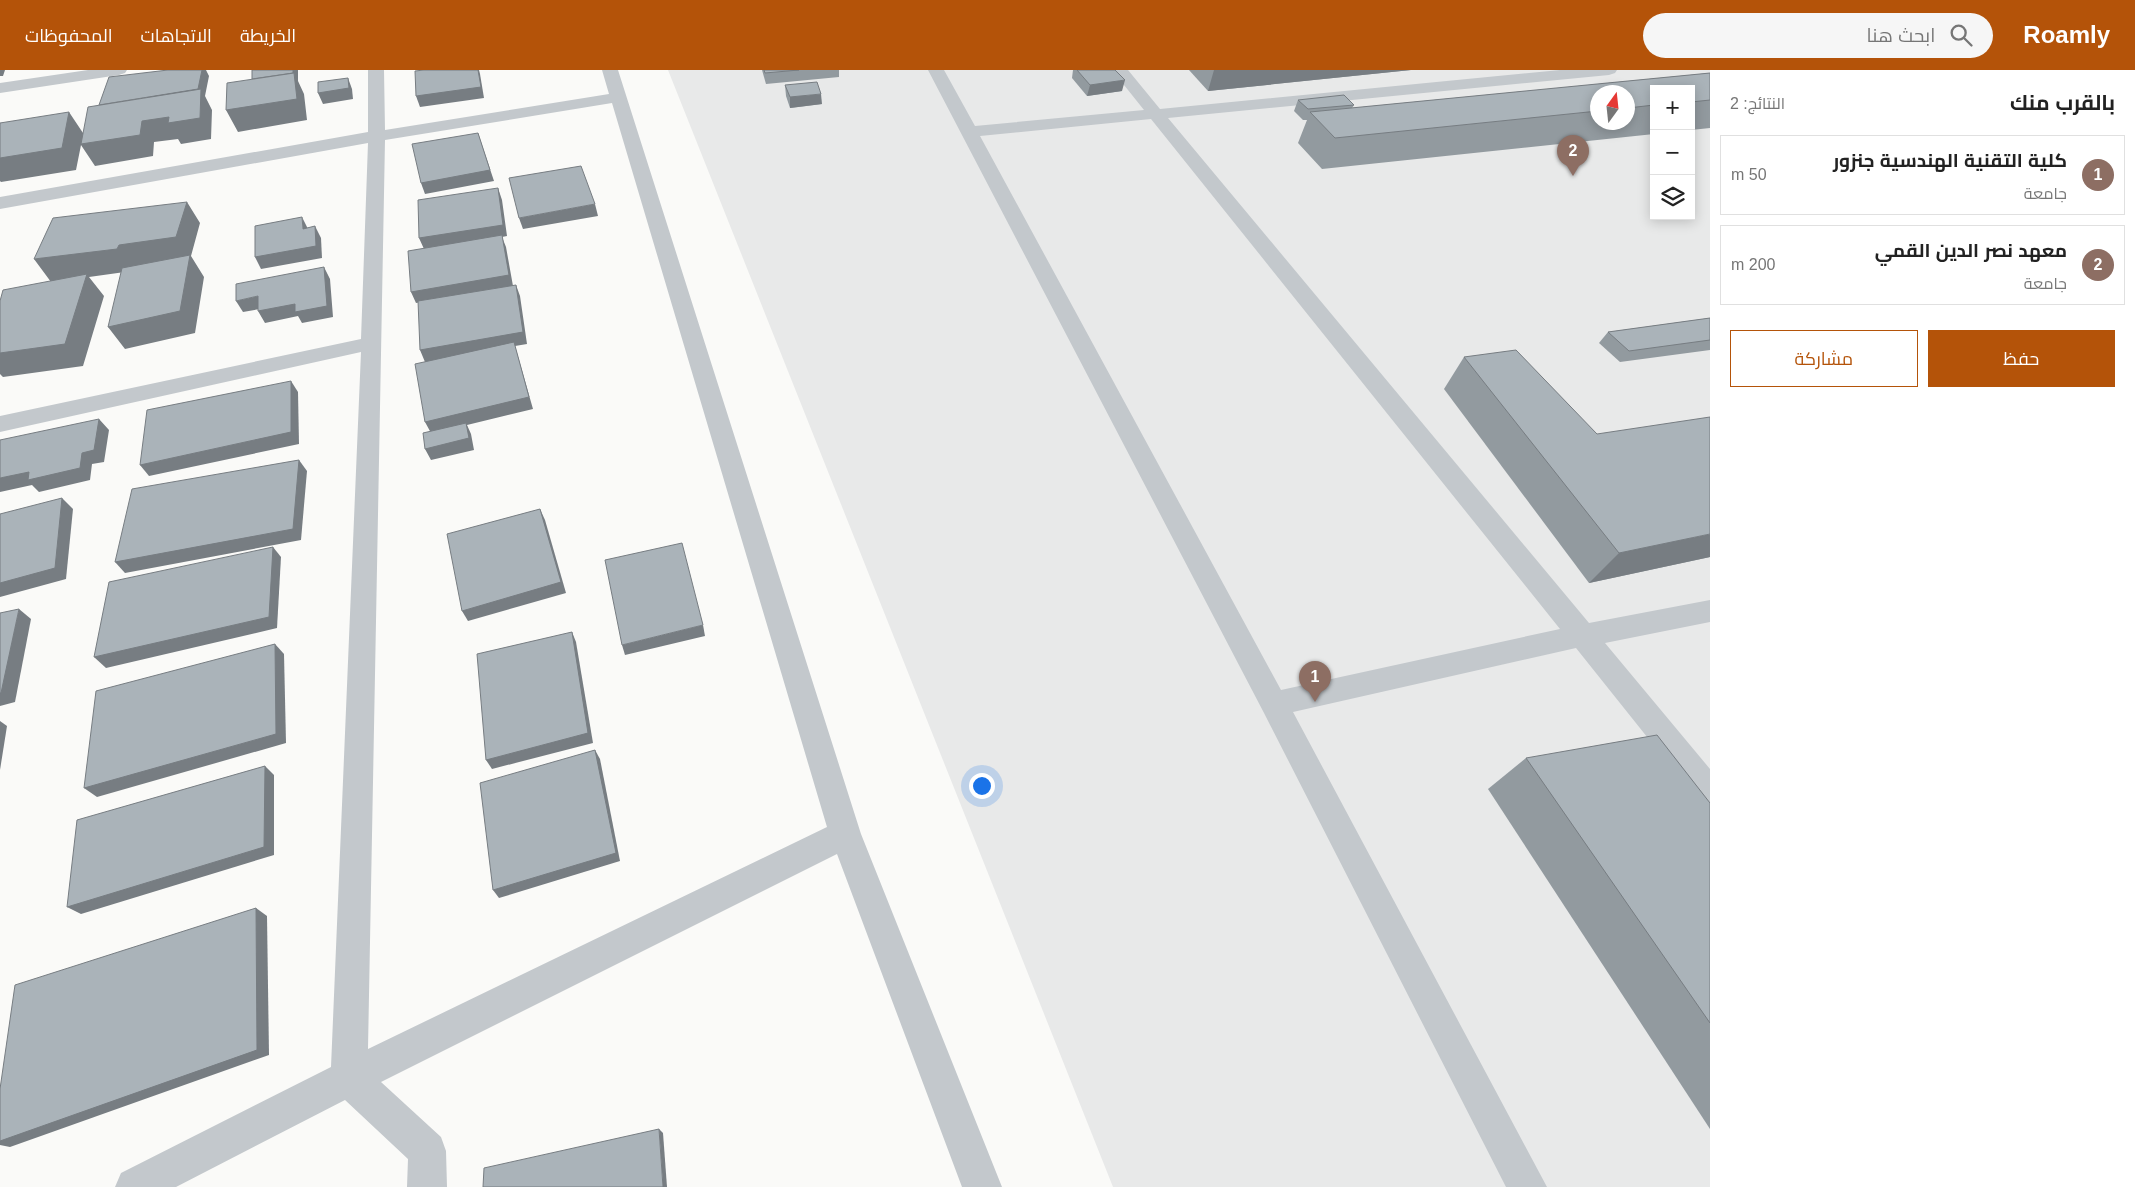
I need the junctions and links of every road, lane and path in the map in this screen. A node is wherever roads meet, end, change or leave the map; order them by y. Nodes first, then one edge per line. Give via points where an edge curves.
1 (119, 70) edge
2 (376, 70) edge
3 (610, 70) edge
4 (936, 70) edge
5 (1120, 70) edge
6 (1609, 70) edge
7 (0, 88) edge
8 (618, 97) junction
9 (1156, 114) junction
10 (969, 132) junction
11 (377, 136) junction
12 (0, 202) edge
13 (372, 343) junction
14 (0, 424) edge
15 (1710, 611) edge
16 (1581, 636) junction
17 (1274, 704) junction
18 (1710, 792) edge
19 (845, 834) junction
20 (349, 1078) junction
21 (135, 1187) edge
22 (427, 1187) edge
23 (982, 1187) edge
24 (1527, 1187) edge

1 - 7 street
2 - 11 street
3 - 8 street
4 - 10 street
5 - 9 street
6 - 9 street
8 - 11 street
8 - 19 street
9 - 10 street
9 - 16 street
10 - 17 street
11 - 12 street
11 - 13 street
13 - 14 street
13 - 20 street
15 - 16 street
16 - 17 street
16 - 18 street
17 - 24 street
19 - 20 street
19 - 23 street
20 - 21 street
20 - 22 street via 427,1151

